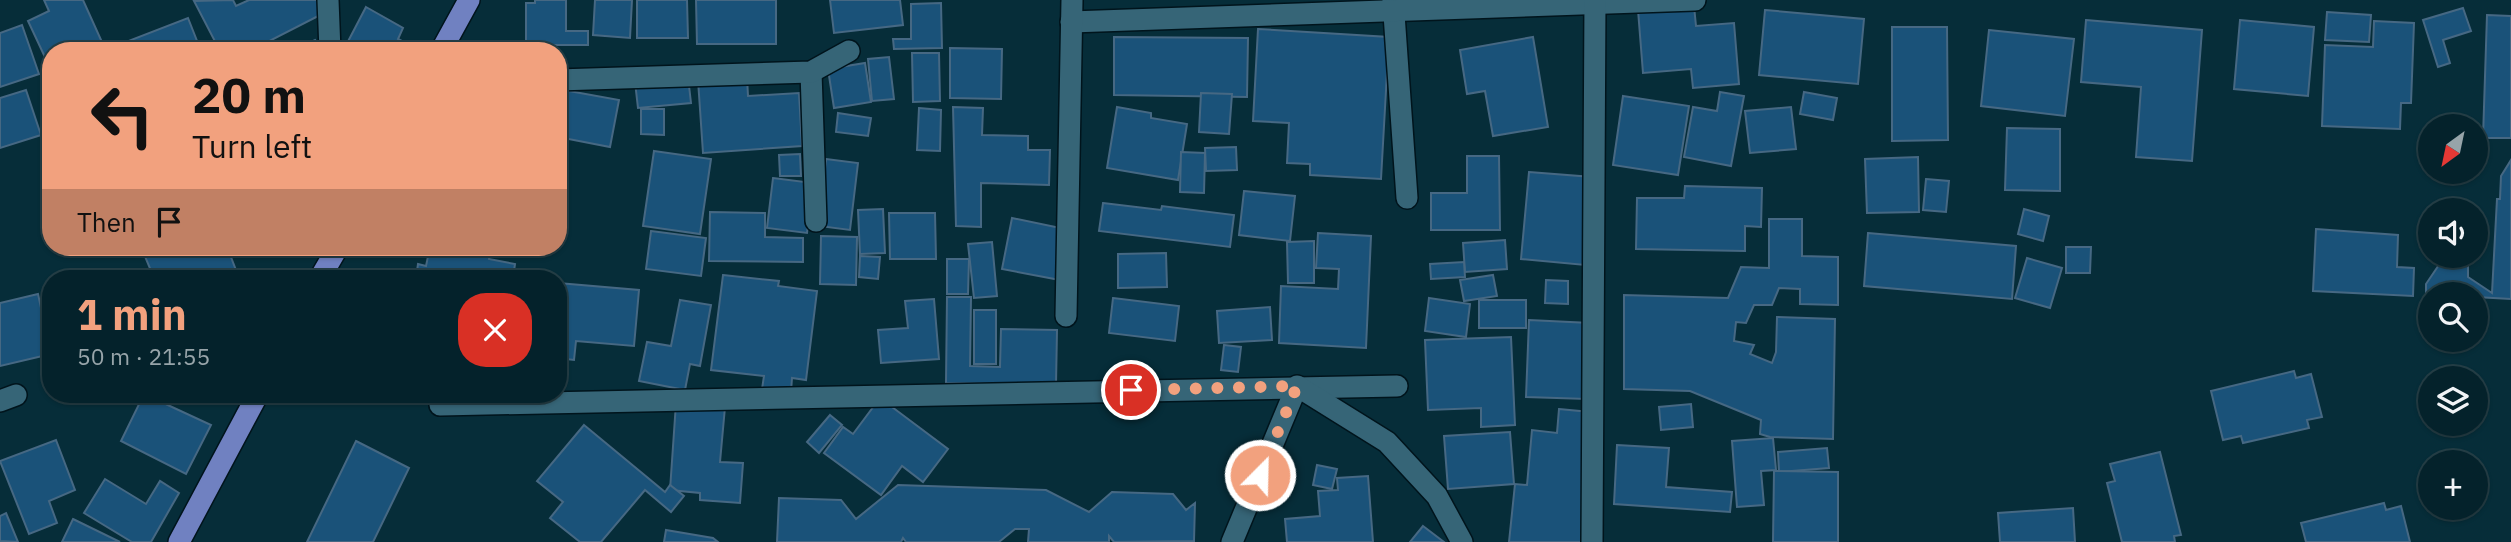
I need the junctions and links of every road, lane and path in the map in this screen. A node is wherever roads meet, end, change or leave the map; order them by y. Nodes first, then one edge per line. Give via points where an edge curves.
1 (328, 0) edge
2 (469, 0) edge
3 (1072, 0) edge
4 (1695, 0) edge
5 (1595, 1) edge
6 (1393, 5) edge
7 (1071, 22) junction
8 (330, 42) edge
9 (446, 42) edge
10 (849, 51) dead end
11 (811, 72) junction
12 (567, 80) edge
13 (1407, 198) dead end
14 (816, 221) dead end
15 (1066, 316) dead end
16 (1297, 386) junction
17 (1397, 386) dead end
18 (567, 402) edge
19 (253, 403) edge
20 (530, 403) edge
21 (440, 405) dead end
22 (179, 542) edge
23 (1232, 542) edge
24 (1462, 542) edge
25 (1592, 542) edge

1 - 8 street
2 - 9 main road
3 - 7 street
4 - 5 street
5 - 6 street
5 - 25 street
6 - 7 street
6 - 13 street
7 - 15 street
10 - 11 street
11 - 12 street
11 - 14 street
16 - 17 street
16 - 18 street
16 - 23 street
16 - 24 street via 1387,442 1437,496
19 - 22 main road
20 - 21 street

